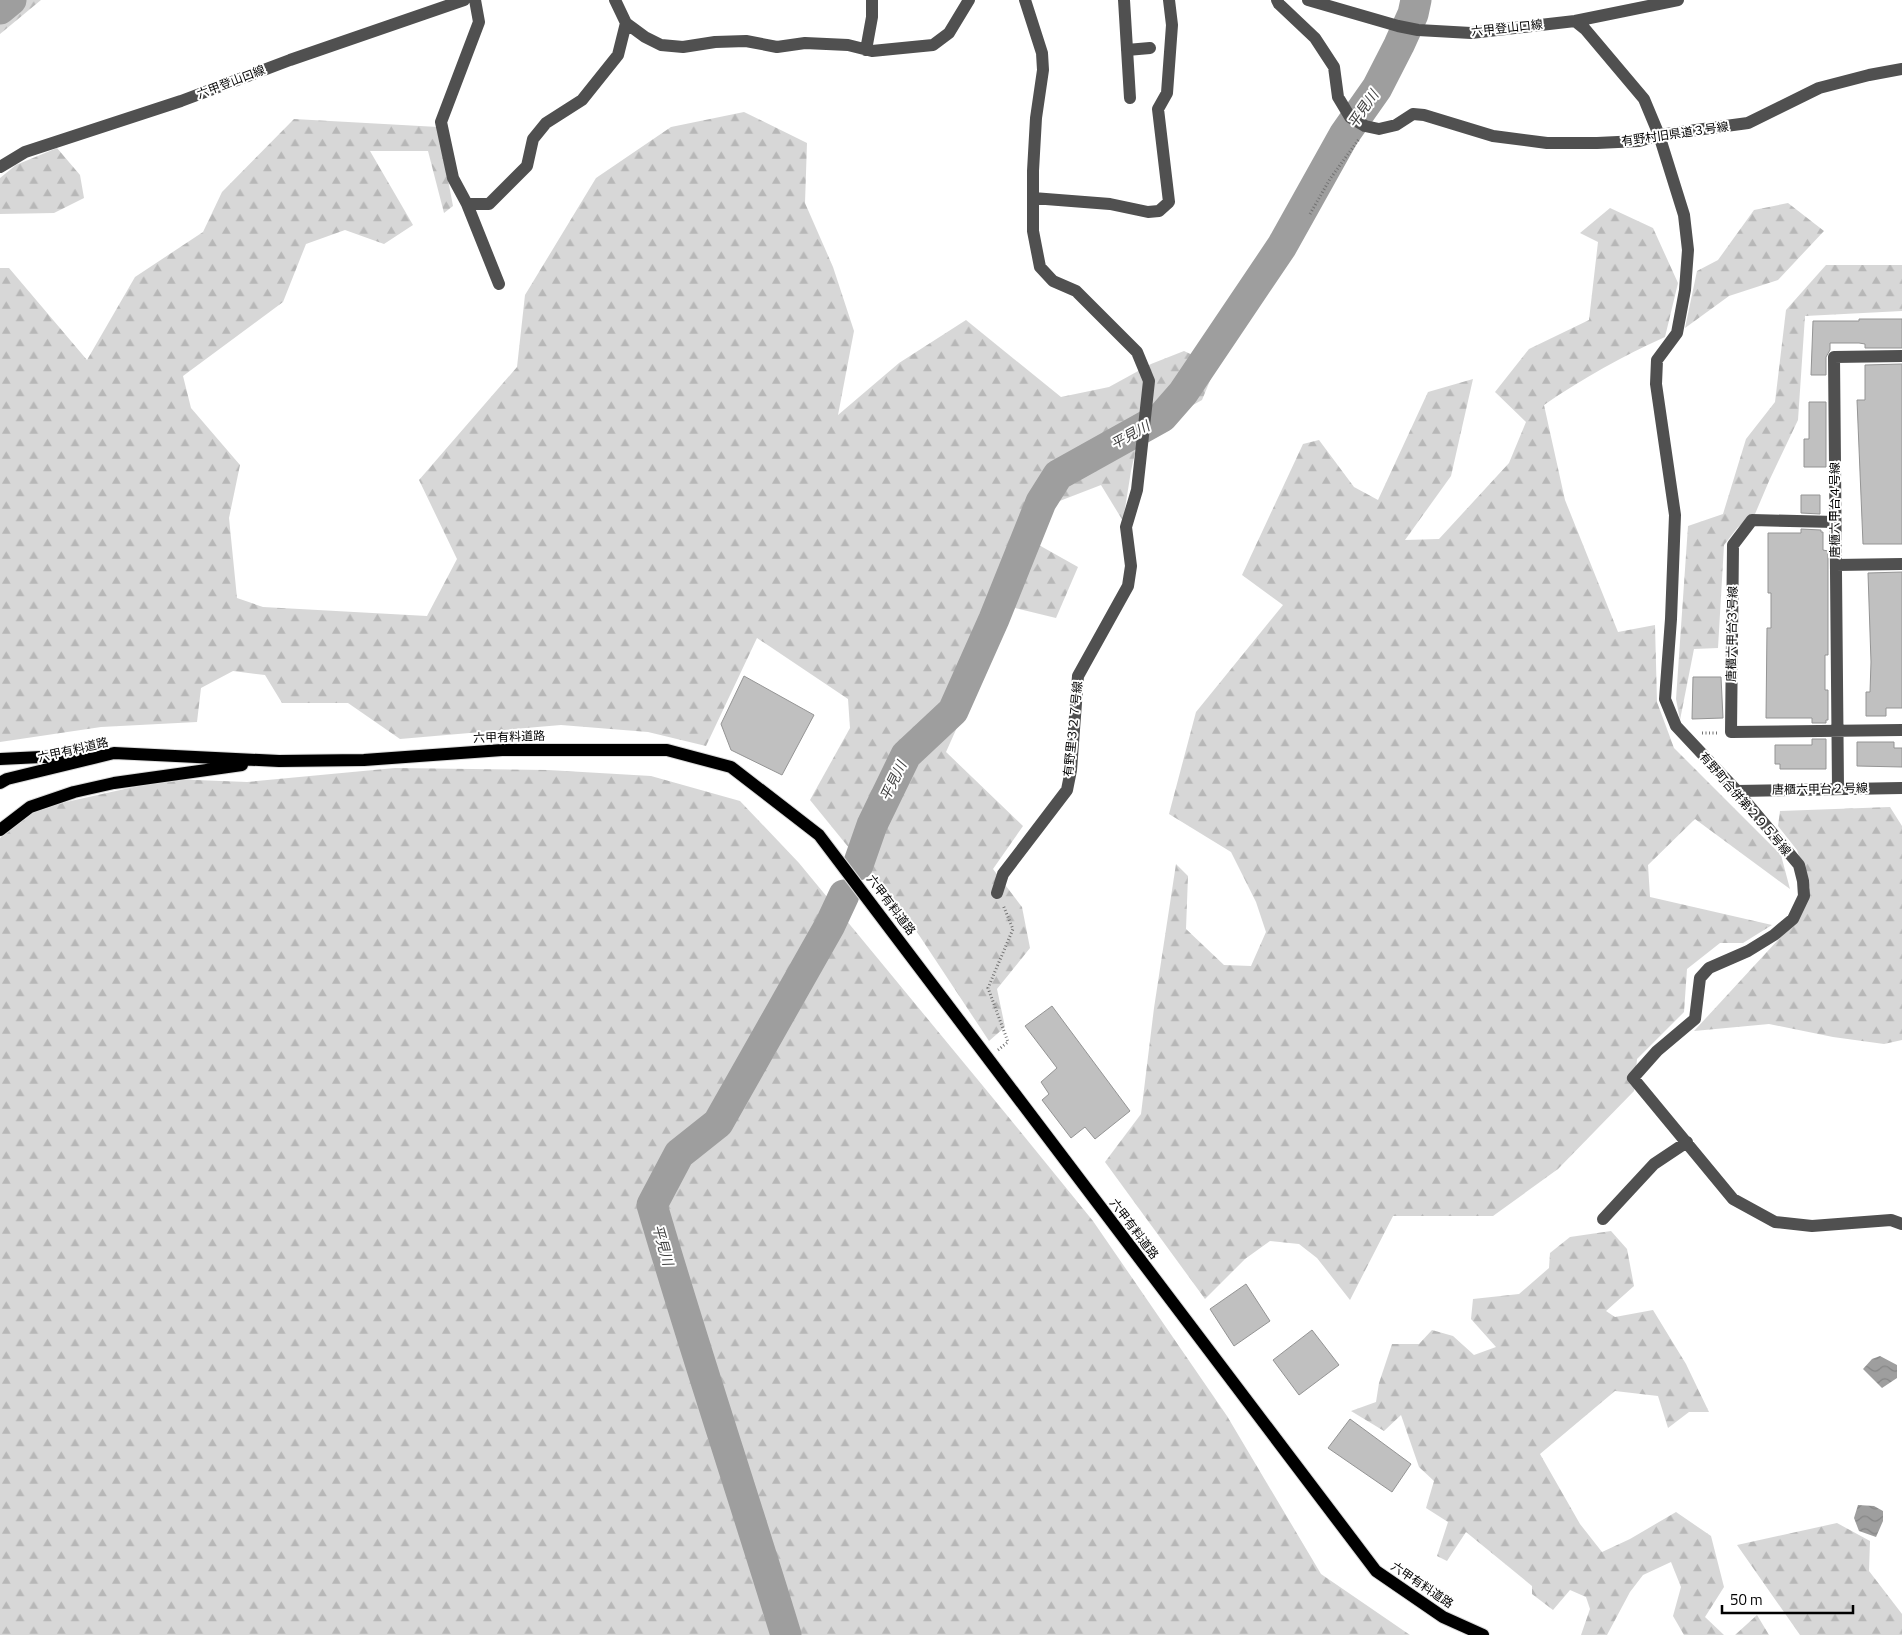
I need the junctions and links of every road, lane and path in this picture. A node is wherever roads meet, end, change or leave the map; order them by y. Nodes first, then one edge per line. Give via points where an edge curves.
1 (464, 0) edge
2 (476, 0) edge
3 (614, 0) edge
4 (872, 0) edge
5 (969, 0) edge
6 (1024, 0) edge
7 (1124, 0) edge
8 (1169, 0) edge
9 (1278, 0) edge
10 (1308, 0) edge
11 (1678, 0) edge
12 (1575, 20) junction
13 (626, 23) junction
14 (1150, 48) dead end
15 (866, 50) junction
16 (1127, 50) junction
17 (1902, 69) edge
18 (1130, 98) dead end
19 (1367, 126) junction
20 (1660, 135) junction
21 (0, 168) edge
22 (1033, 198) junction
23 (467, 204) junction
24 (1310, 214) dead end
25 (499, 284) dead end
26 (1902, 356) edge
27 (1835, 522) junction
28 (1902, 564) edge
29 (1836, 565) junction
30 (1902, 730) edge
31 (1836, 731) junction
32 (1731, 732) junction
33 (1683, 734) junction
34 (114, 753) junction
35 (0, 759) edge
36 (279, 761) junction
37 (0, 783) edge
38 (1838, 788) junction
39 (1902, 788) edge
40 (1737, 791) junction
41 (0, 830) edge
42 (997, 893) joint
43 (988, 1057) junction
44 (1687, 1142) junction
45 (1603, 1220) dead end
46 (1902, 1224) edge
47 (1483, 1635) edge

1 - 21 street, 六甲登山口線 via 290,60 181,102 25,152
2 - 23 street via 479,22 441,122 453,178
3 - 13 street
4 - 15 street
5 - 15 street via 949,33 933,45
6 - 22 street via 1042,53 1043,70 1036,118
7 - 16 street
8 - 22 street via 1172,25 1167,93 1158,109 1169,202 1159,211 1148,212 1110,204
9 - 19 street via 1315,38 1334,67 1338,97 1350,117
10 - 12 street, 六甲登山口線 via 1418,30 1471,33
11 - 12 street, 六甲登山口線
12 - 20 street, 有野町合併第２９５号線 via 1644,99
13 - 15 street via 645,38 661,45 683,47 746,41 777,46 805,43 848,45
13 - 23 street via 618,55 582,100 546,123 533,139 526,166 489,204
14 - 16 street
16 - 18 street
17 - 20 street, 有野村旧県道３号線 via 1819,88 1748,123
19 - 20 street, 有野村旧県道３号線 via 1379,129 1396,125 1414,114 1493,136 1547,143 1639,141
19 - 24 path
20 - 33 street, 有野町合併第２９５号線 via 1684,215 1688,250 1677,333 1657,360 1656,384 1675,515 1665,699 1676,726
22 - 42 street, 有野里３２７号線 via 1033,231 1040,267 1053,281 1076,291 1137,352 1148,381 1137,490 1126,527 1131,566 1128,586 1078,676 1066,790 1007,868
23 - 25 street
26 - 27 street, 唐櫃六甲台４号線 via 1834,357
27 - 29 street, 唐櫃六甲台４号線
27 - 32 street, 唐櫃六甲台３号線 via 1752,520 1733,545
28 - 29 street
29 - 31 street, 唐櫃六甲台４号線
30 - 31 street
31 - 32 street
31 - 38 street, 唐櫃六甲台４号線
32 - 33 path
33 - 40 street, 有野町合併第２９５号線
34 - 35 main road
34 - 36 main road, 六甲有料道路
34 - 37 main road, 六甲有料道路
36 - 41 main road via 132,780 74,792 30,807
36 - 43 main road, 六甲有料道路 via 364,760 502,750 667,750 731,767 819,834
38 - 39 street, 唐櫃六甲台２号線
38 - 40 street, 唐櫃六甲台２号線
40 - 44 street, 有野町合併第２９５号線 via 1799,865 1804,896 1793,919 1774,936 1708,968 1700,978 1694,1019 1656,1051 1634,1078
42 - 43 path via 1013,929 988,988 1008,1042
43 - 47 main road, 六甲有料道路 via 1376,1571 1443,1618
44 - 45 street via 1654,1164
44 - 46 street, 有野町合併第２９５号線 via 1733,1198 1774,1222 1812,1226 1891,1220

